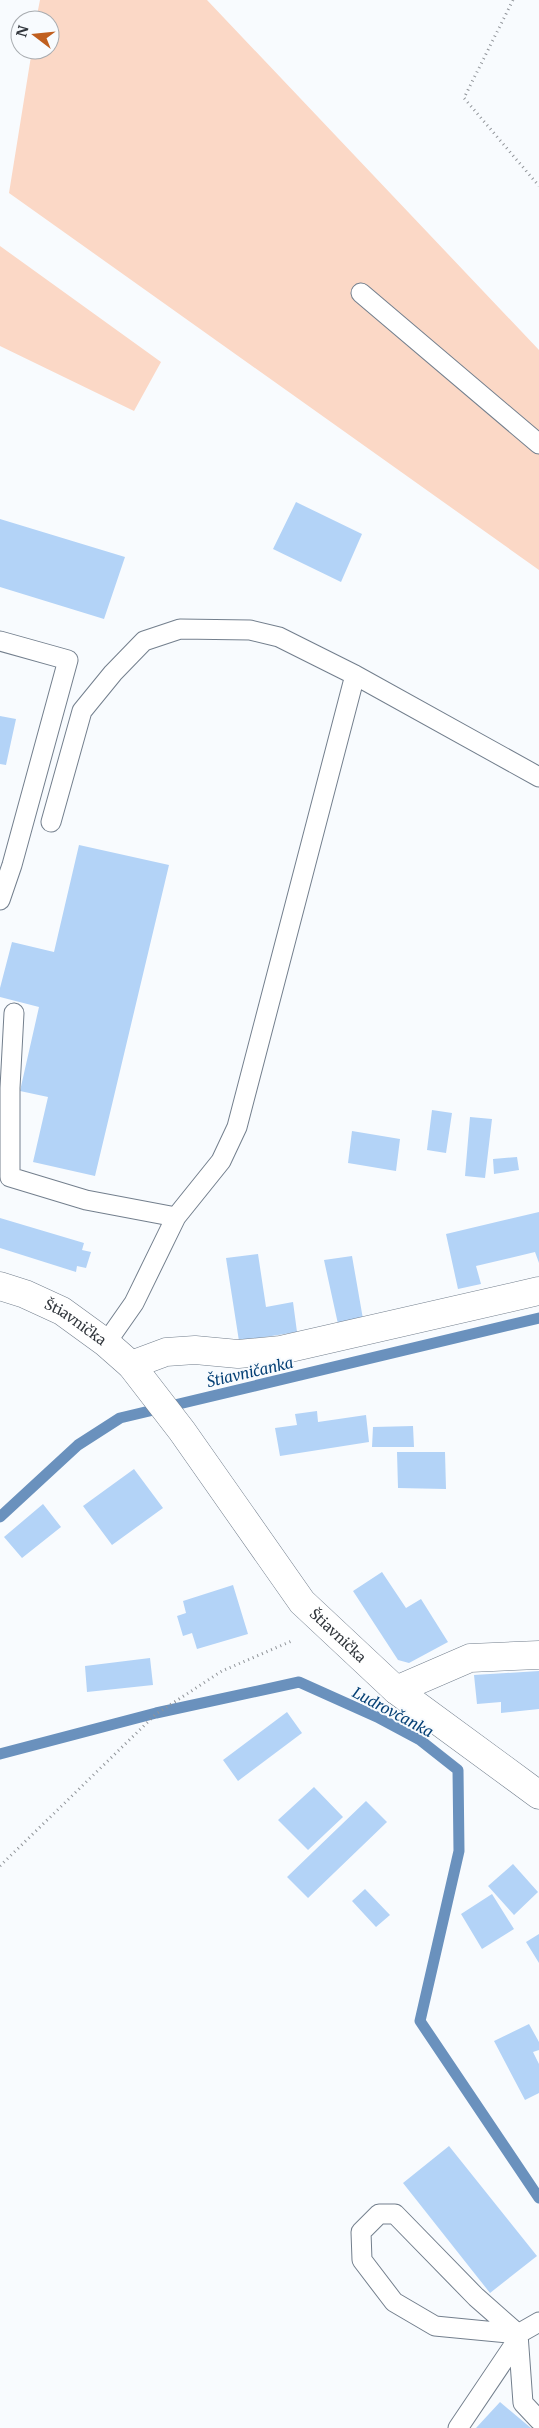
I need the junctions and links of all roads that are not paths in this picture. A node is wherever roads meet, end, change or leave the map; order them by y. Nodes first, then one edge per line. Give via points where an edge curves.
1 (361, 293) dead end
2 (539, 444) edge
3 (0, 641) edge
4 (355, 675) junction
5 (539, 777) edge
6 (51, 822) dead end
7 (0, 900) edge
8 (14, 1013) dead end
9 (176, 1217) junction
10 (0, 1286) edge
11 (539, 1291) edge
12 (106, 1343) junction
13 (135, 1370) junction
14 (539, 1655) edge
15 (396, 1690) junction
16 (539, 1795) edge
17 (539, 2322) edge
18 (518, 2337) junction
19 (539, 2420) edge
20 (458, 2428) edge

1 - 2 lane
3 - 7 lane via 68,660
4 - 5 lane
4 - 6 lane via 278,637 250,630 180,629 144,641 82,711
4 - 9 lane via 237,1127 221,1161
8 - 9 lane via 10,1177 86,1200
9 - 12 lane via 134,1303
10 - 12 street, Štiavnička via 62,1311
11 - 13 street via 281,1350 238,1354 195,1350 166,1352
12 - 13 street, Štiavnička
13 - 15 street, Štiavnička via 182,1431 302,1602
14 - 15 street via 470,1658
15 - 16 street, Štiavnička
17 - 18 lane
18 - 18 lane via 395,2214 379,2214 361,2232 362,2260 394,2302 435,2326
18 - 19 lane via 523,2403
18 - 20 lane

